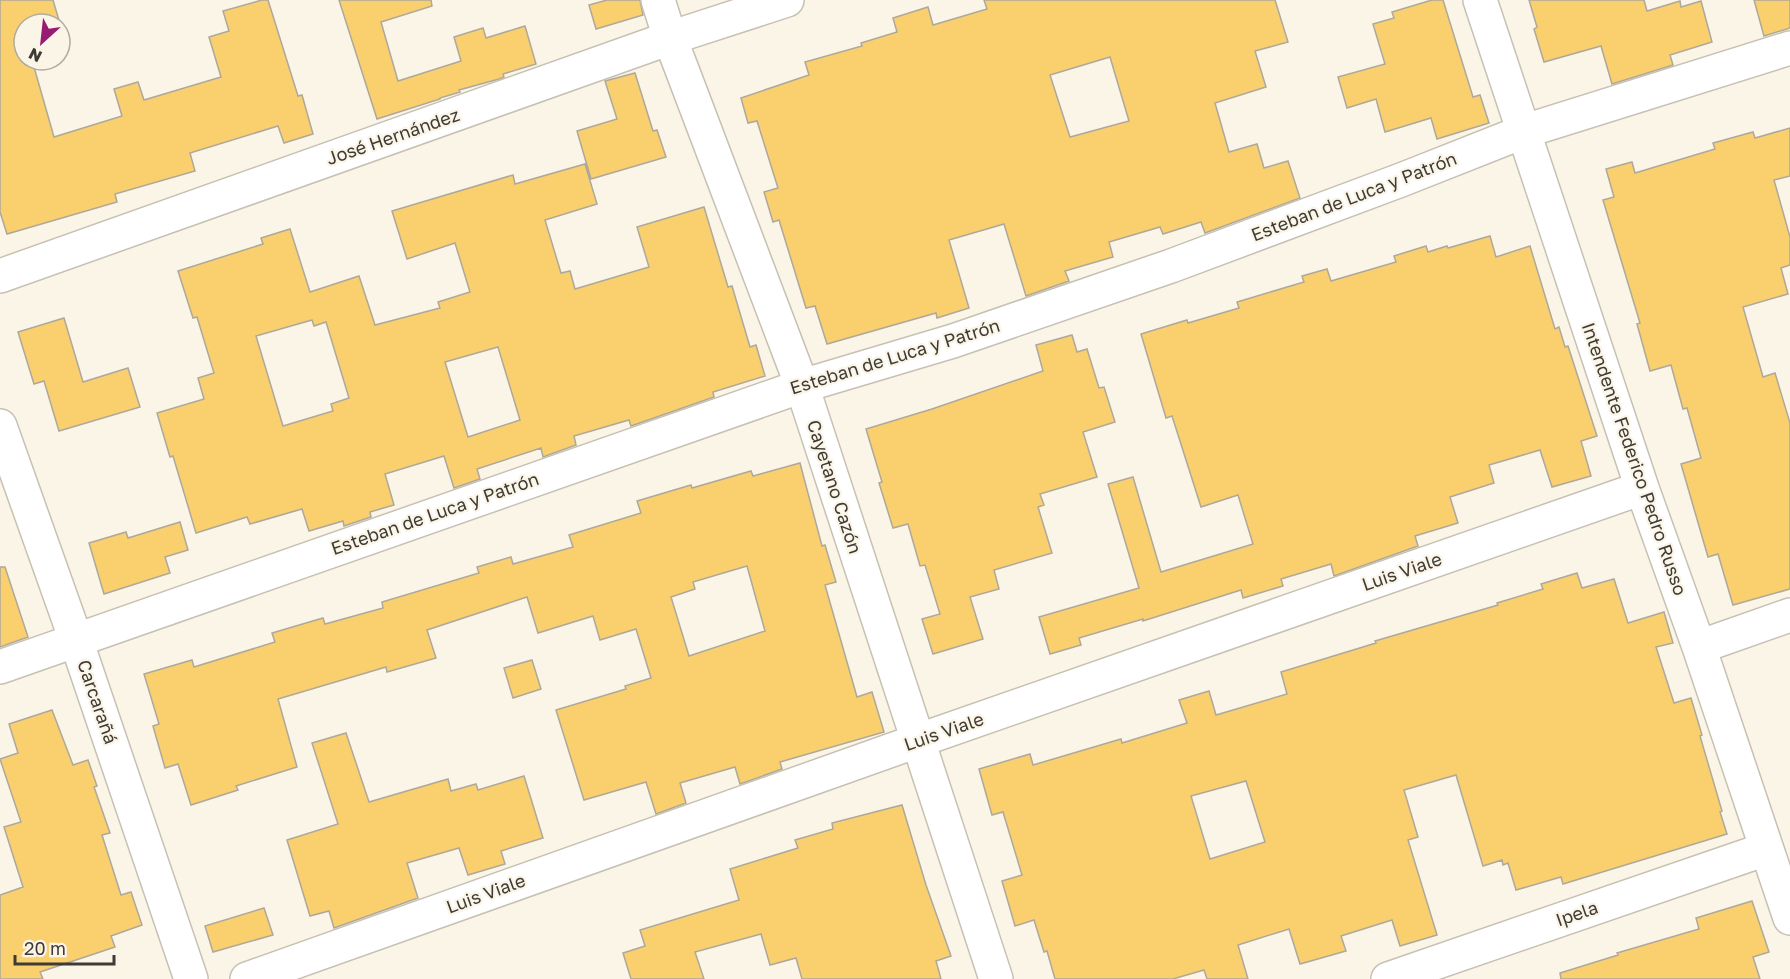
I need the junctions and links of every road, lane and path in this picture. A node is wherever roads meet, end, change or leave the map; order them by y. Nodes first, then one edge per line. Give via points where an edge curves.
1 (658, 0) edge
2 (787, 0) edge
3 (1480, 0) edge
4 (670, 39) junction
5 (1790, 48) edge
6 (1525, 130) junction
7 (0, 276) edge
8 (802, 386) junction
9 (0, 426) edge
10 (1642, 488) junction
11 (1790, 615) edge
12 (76, 640) junction
13 (1699, 647) junction
14 (0, 667) edge
15 (917, 741) junction
16 (1766, 849) junction
17 (1790, 918) edge
18 (191, 979) edge
19 (247, 979) edge
20 (996, 979) edge
21 (1389, 979) edge

1 - 4 street, Cayetano Cazón
2 - 4 street, José Hernández
3 - 6 street, Intendente Federico Pedro Russo
4 - 7 street, José Hernández
4 - 8 street, Cayetano Cazón
5 - 6 street, Esteban de Luca y Patrón
6 - 8 street, Esteban de Luca y Patrón via 1171,266 953,341
6 - 10 street, Intendente Federico Pedro Russo
8 - 12 street, Esteban de Luca y Patrón
8 - 15 street, Cayetano Cazón
9 - 12 street, Carcarañá
10 - 13 street, Intendente Federico Pedro Russo
10 - 15 street, Luis Viale
11 - 13 street
12 - 14 street, Esteban de Luca y Patrón
12 - 18 street, Carcarañá
13 - 16 street, Intendente Federico Pedro Russo
15 - 19 street, Luis Viale
15 - 20 street, Cayetano Cazón
16 - 17 street, Intendente Federico Pedro Russo
16 - 21 street, Ipela

